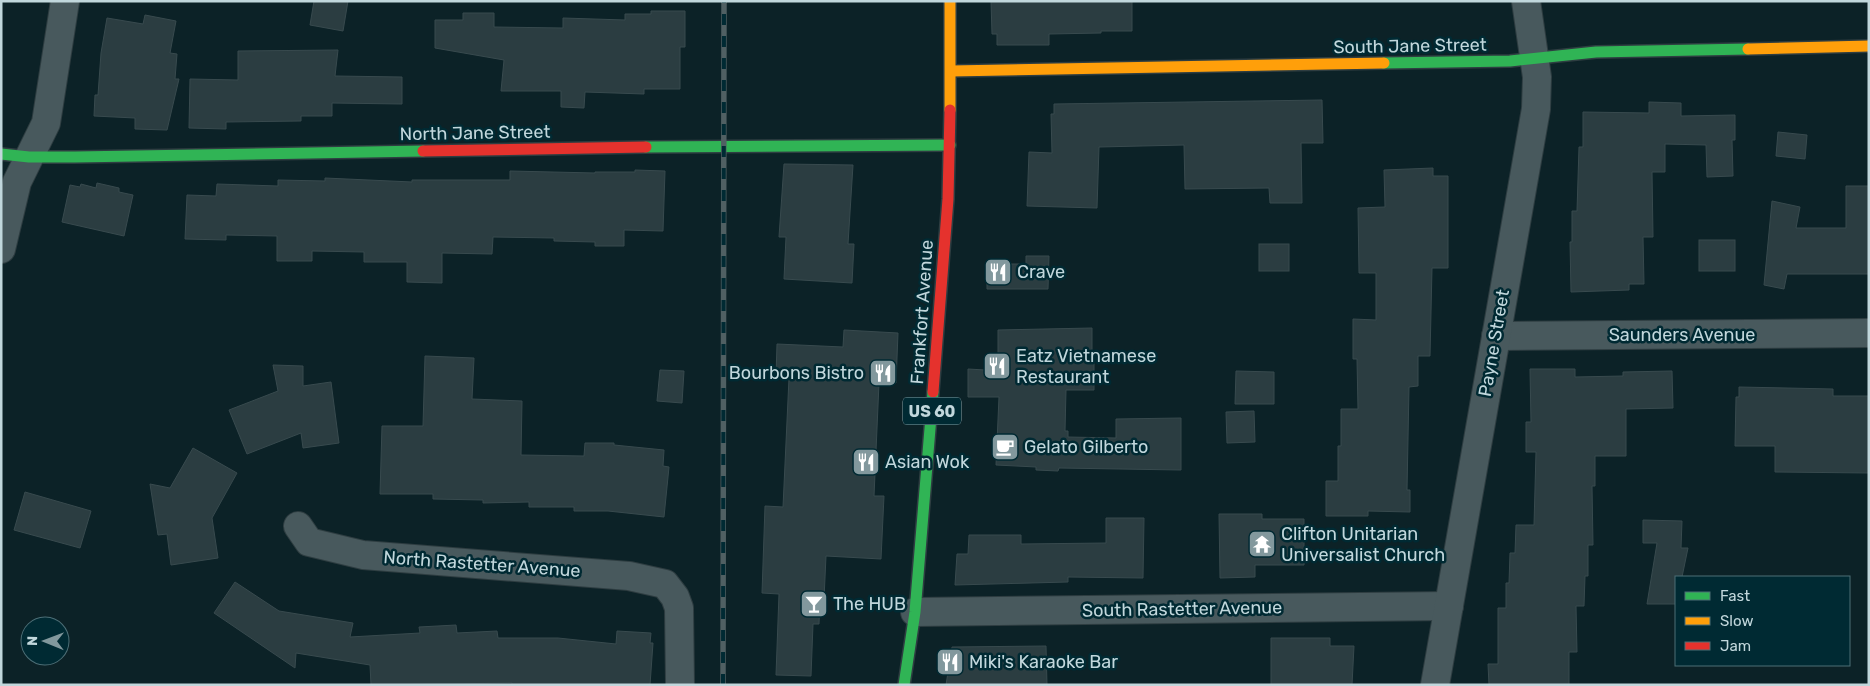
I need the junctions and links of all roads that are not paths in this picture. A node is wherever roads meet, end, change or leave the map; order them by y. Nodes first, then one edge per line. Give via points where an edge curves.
1 (65, 1) edge
2 (950, 1) edge
3 (1526, 1) edge
4 (1869, 46) edge
5 (1535, 58) junction
6 (951, 71) junction
7 (950, 145) junction
8 (1, 154) edge
9 (29, 157) junction
10 (1, 249) edge
11 (1869, 333) edge
12 (1496, 336) junction
13 (298, 526) dead end
14 (1449, 606) junction
15 (915, 612) junction
16 (680, 685) edge
17 (904, 685) edge
18 (1435, 685) edge

1 - 9 street via 46,123
2 - 6 street, Frankfort Avenue / US 60
3 - 5 street, Payne Street
4 - 5 street, South Jane Street via 1596,52
5 - 6 street, South Jane Street via 1510,62
5 - 12 street, Payne Street via 1538,77 1536,109
6 - 7 street, Frankfort Avenue / US 60
7 - 9 street, North Jane Street
7 - 15 street, Frankfort Avenue / US 60
8 - 9 street, North Jane Street
9 - 10 street via 16,182
11 - 12 street, Saunders Avenue
12 - 14 street, Payne Street
13 - 16 street, North Rastetter Avenue via 309,542 363,555 629,576 665,584 676,597 679,608
14 - 15 street, South Rastetter Avenue
14 - 18 street, Payne Street
15 - 17 street, Frankfort Avenue / US 60

